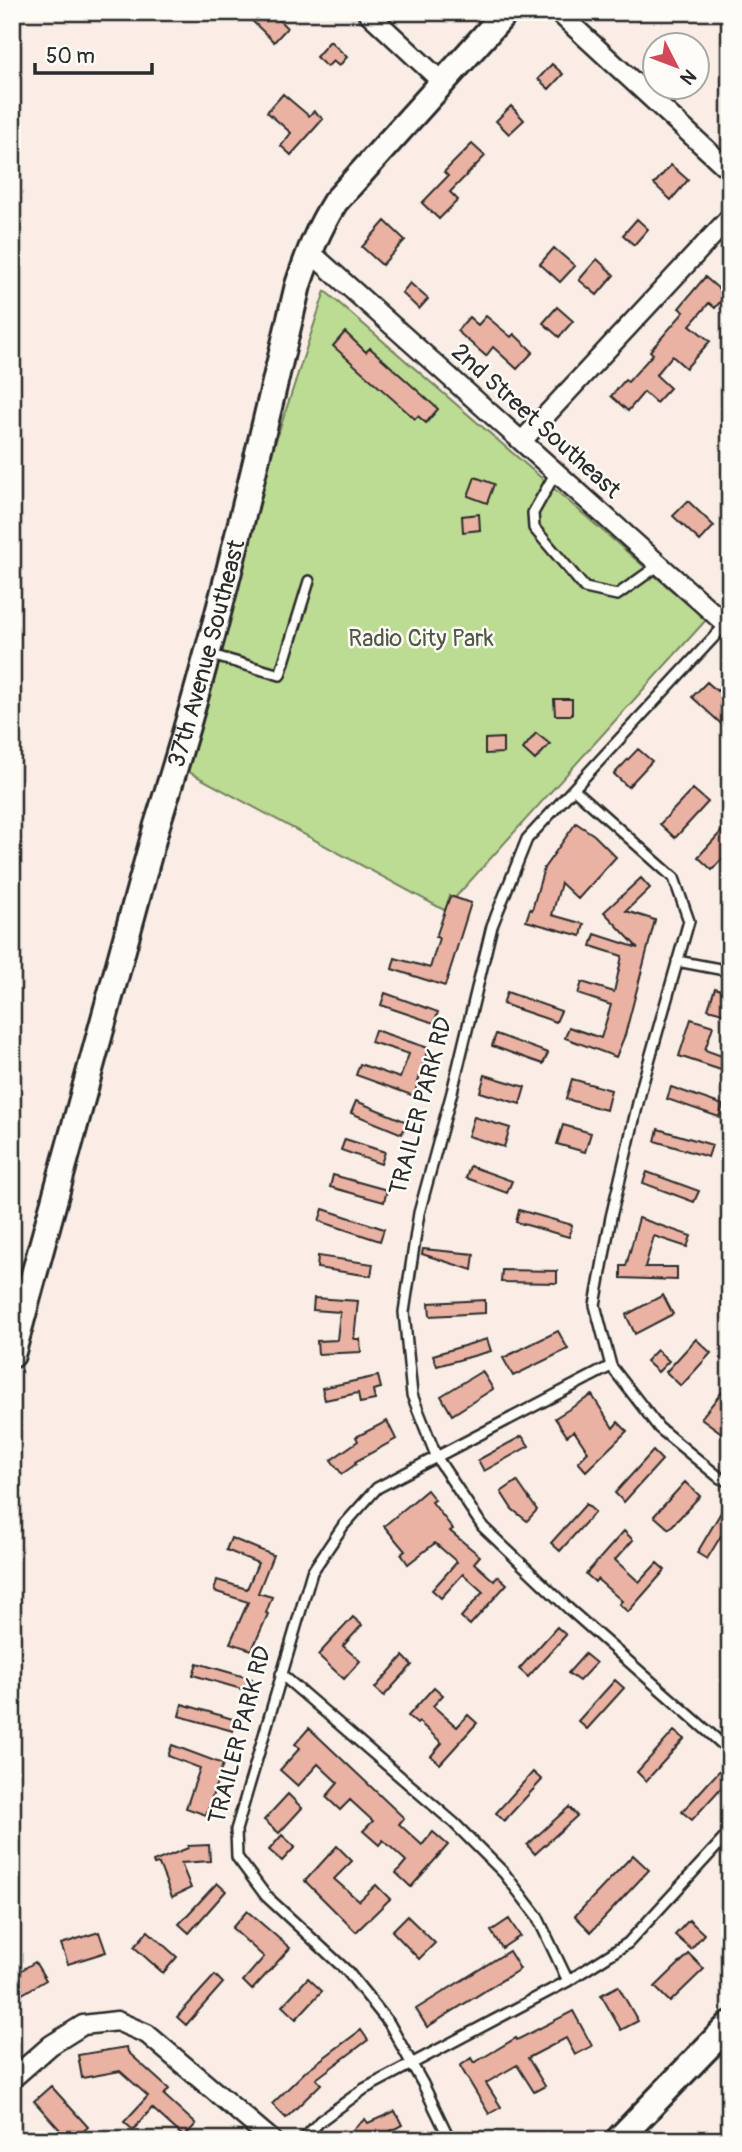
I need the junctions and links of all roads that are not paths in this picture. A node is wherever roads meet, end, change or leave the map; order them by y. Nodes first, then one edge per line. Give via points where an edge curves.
1 (367, 12) edge
2 (506, 12) edge
3 (558, 12) edge
4 (442, 82) junction
5 (730, 171) edge
6 (730, 217) edge
7 (309, 251) junction
8 (522, 441) junction
9 (556, 472) junction
10 (660, 565) junction
11 (309, 582) dead end
12 (728, 624) edge
13 (206, 654) junction
14 (574, 789) junction
15 (677, 961) junction
16 (730, 971) edge
17 (14, 1344) edge
18 (611, 1366) junction
19 (437, 1458) junction
20 (730, 1482) edge
21 (281, 1674) junction
22 (730, 1751) edge
23 (730, 1832) edge
24 (568, 1980) junction
25 (730, 2024) edge
26 (411, 2063) junction
27 (12, 2079) edge
28 (272, 2140) edge
29 (303, 2140) edge
30 (450, 2140) edge
31 (618, 2140) edge

1 - 4 street
2 - 4 street, 37th Avenue Southeast
3 - 5 street
4 - 7 street, 37th Avenue Southeast via 335,202
6 - 8 street
7 - 8 street, 2nd Street Southeast
7 - 13 street, 37th Avenue Southeast
8 - 9 street, 2nd Street Southeast
9 - 10 street, 2nd Street Southeast
9 - 10 lane via 533,513 534,528 585,588 617,595
10 - 12 street, 2nd Street Southeast
11 - 13 lane via 281,675
12 - 14 lane, TRAILER PARK RD
13 - 17 street, 37th Avenue Southeast
14 - 15 lane via 674,878 689,921
14 - 19 lane, TRAILER PARK RD via 527,839 492,926 419,1213 404,1312 412,1395
15 - 16 lane
15 - 18 lane via 611,1217 596,1305
18 - 19 lane, TRAILER PARK RD
18 - 20 lane via 659,1428
19 - 21 lane, TRAILER PARK RD via 377,1488 343,1526 312,1572
19 - 22 lane, TRAILER PARK RD via 483,1527
21 - 24 lane via 454,1823 504,1873 537,1916
21 - 26 lane, TRAILER PARK RD via 236,1830 237,1857 266,1896 348,1972 389,2023
23 - 24 lane via 628,1943
24 - 26 lane
25 - 31 street
26 - 29 lane via 364,2089 320,2121
26 - 30 lane, TRAILER PARK RD
27 - 28 street via 83,2025 117,2021 147,2034

